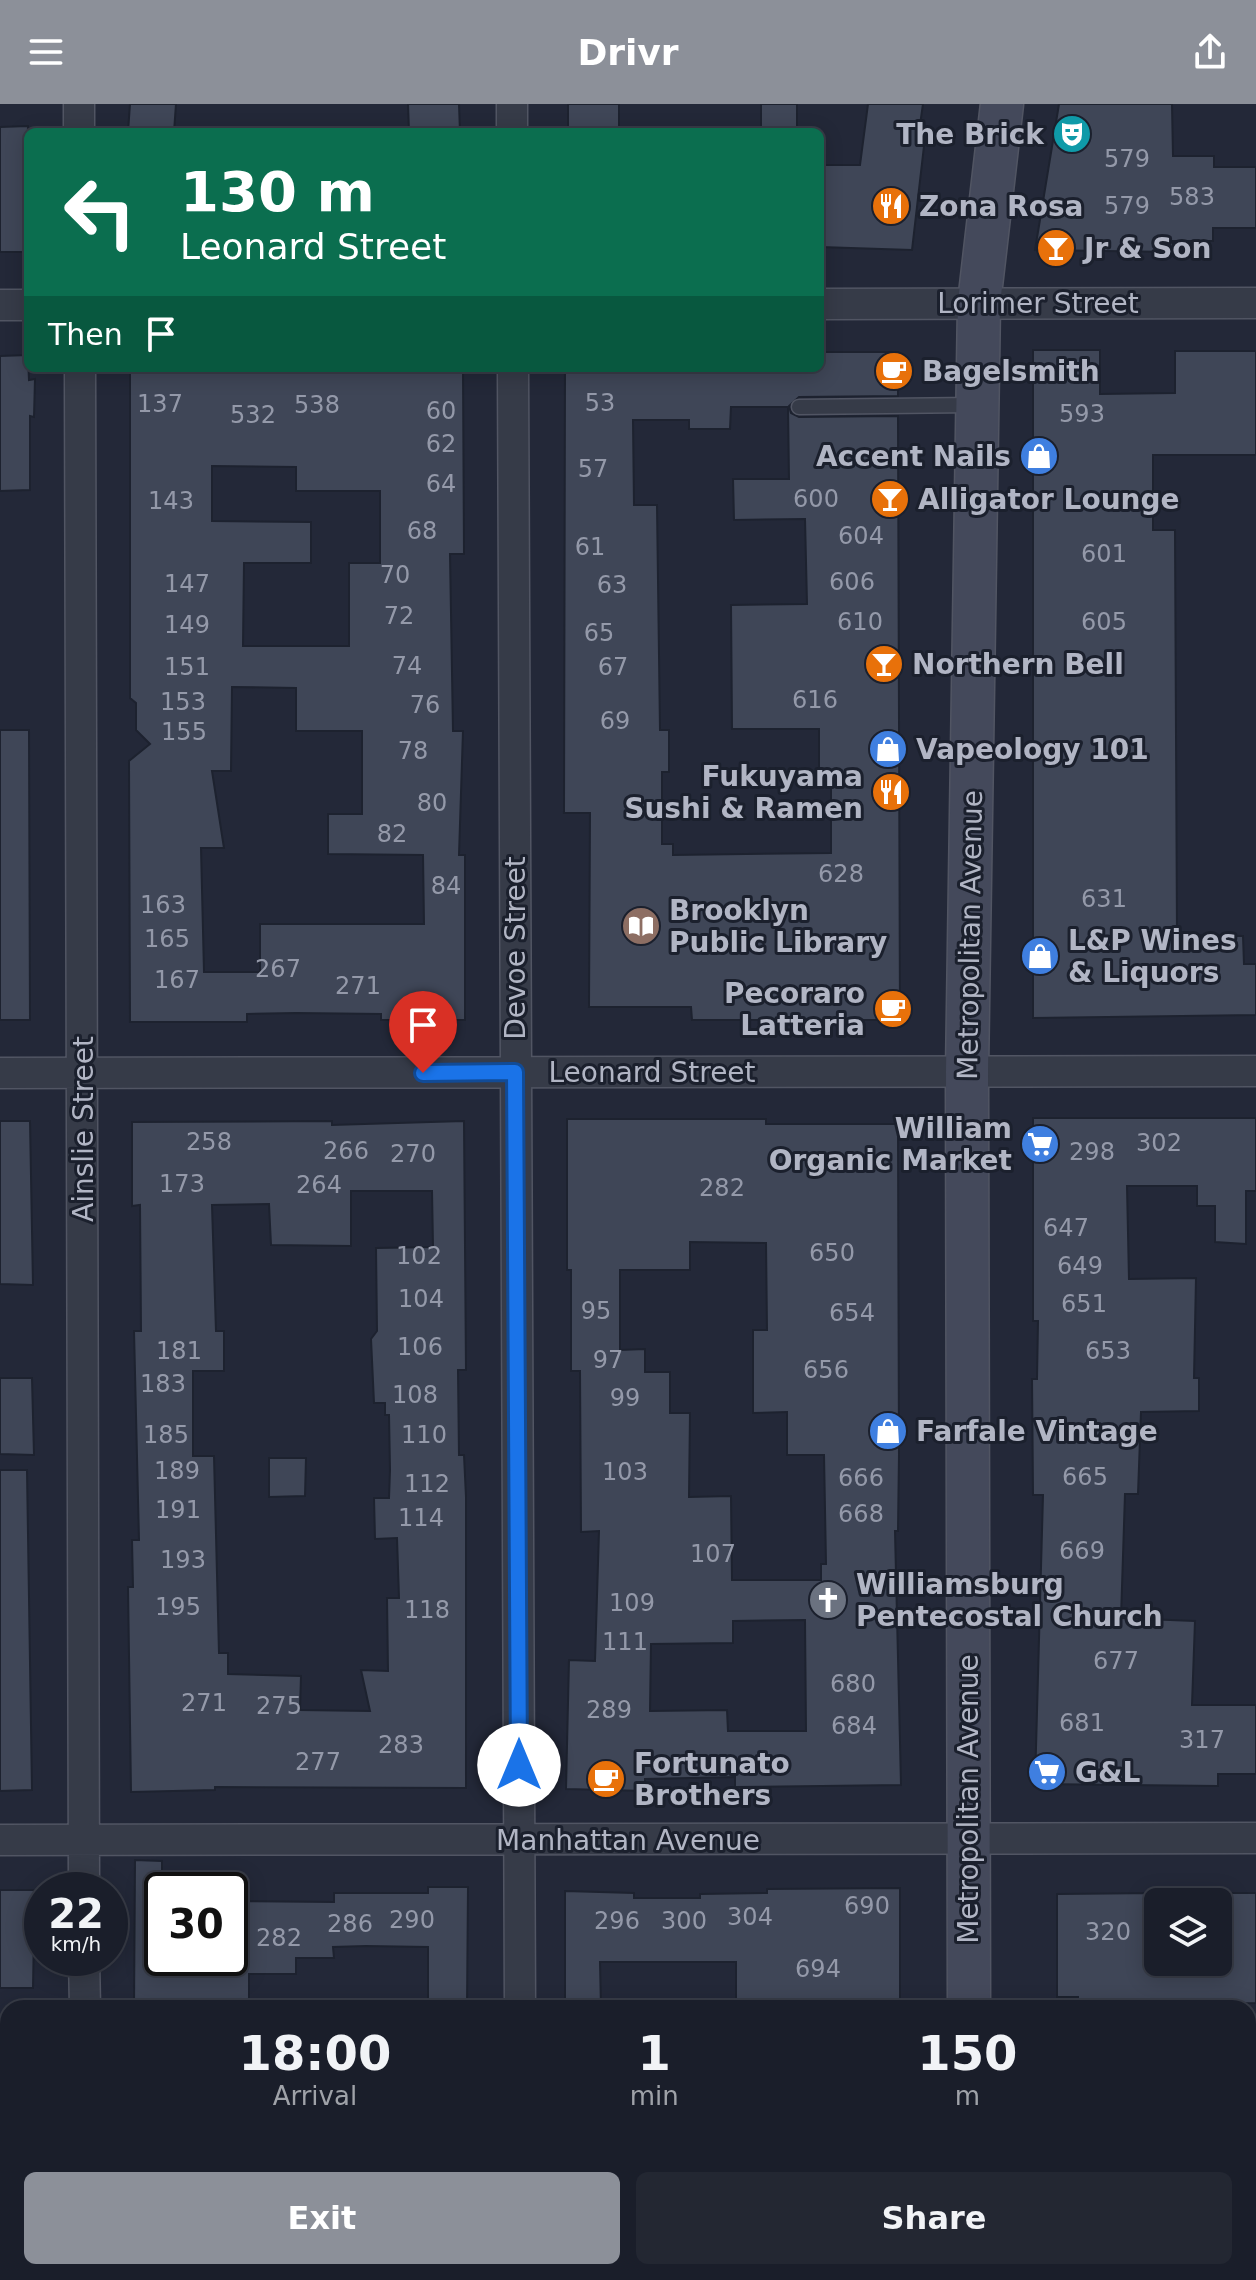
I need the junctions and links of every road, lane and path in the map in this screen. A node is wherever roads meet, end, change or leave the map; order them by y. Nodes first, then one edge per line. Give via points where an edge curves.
1 (79, 104) edge
2 (512, 104) edge
3 (1002, 104) edge
4 (79, 128) edge
5 (512, 128) edge
6 (979, 303) junction
7 (1256, 303) edge
8 (824, 304) edge
9 (0, 305) edge
10 (24, 305) edge
11 (80, 372) edge
12 (513, 372) edge
13 (977, 405) junction
14 (799, 407) dead end
15 (967, 1071) junction
16 (1256, 1071) edge
17 (515, 1072) junction
18 (0, 1073) edge
19 (82, 1073) junction
20 (1256, 1838) edge
21 (968, 1839) junction
22 (0, 1840) edge
23 (84, 1840) junction
24 (519, 1840) junction
25 (84, 1872) edge
26 (84, 1976) edge
27 (85, 2000) edge
28 (520, 2000) edge
29 (969, 2000) edge

1 - 4 street
2 - 5 street
3 - 6 main road, Metropolitan Avenue
6 - 7 street, Lorimer Street
6 - 8 street, Lorimer Street
6 - 13 main road, Metropolitan Avenue
9 - 10 street
11 - 19 street, Ainslie Street
12 - 17 street, Devoe Street
13 - 14 lane
13 - 15 main road, Metropolitan Avenue
15 - 16 street, Leonard Street
15 - 17 street, Leonard Street
15 - 21 main road, Metropolitan Avenue
17 - 19 street, Leonard Street
17 - 24 street, Devoe Street
18 - 19 street, Leonard Street
19 - 23 street, Ainslie Street
20 - 21 street, Manhattan Avenue
21 - 24 street, Manhattan Avenue
21 - 29 main road, Metropolitan Avenue
22 - 23 street, Manhattan Avenue
23 - 24 street, Manhattan Avenue
23 - 25 street, Ainslie Street
24 - 28 street, Devoe Street
26 - 27 street

